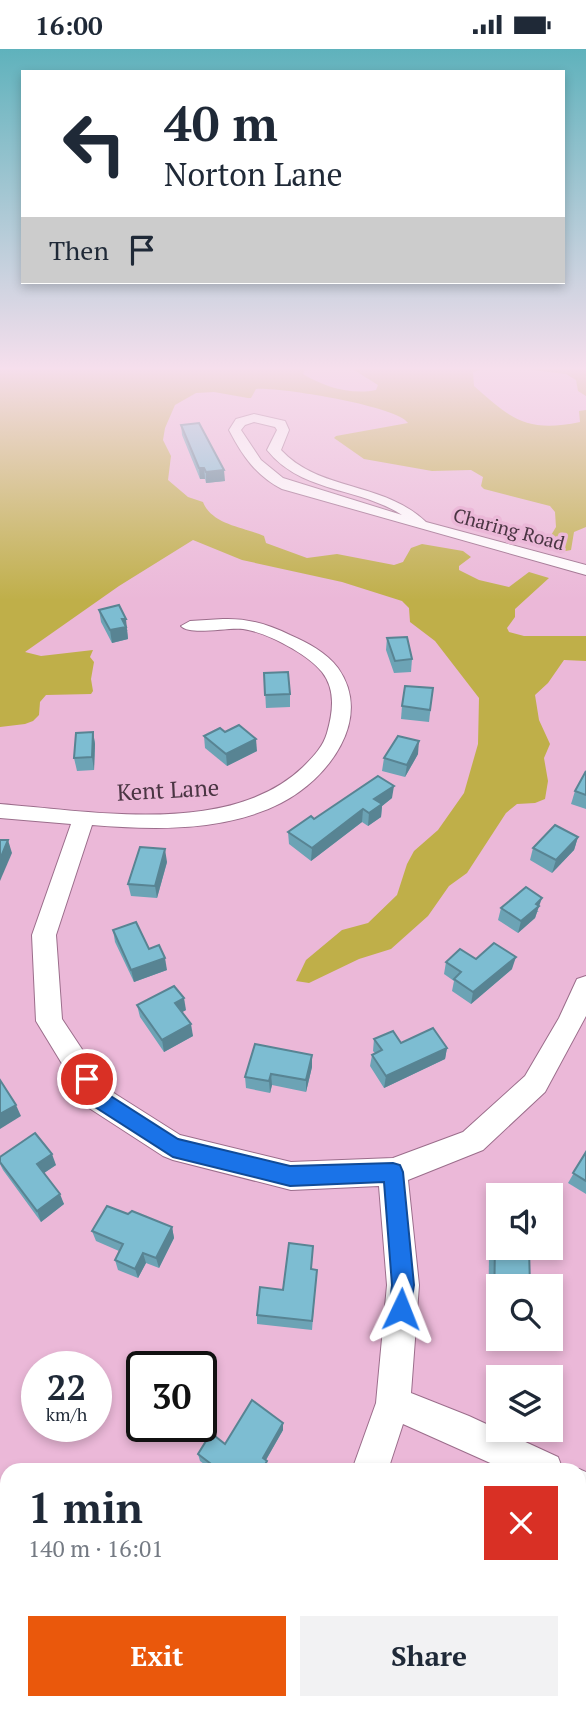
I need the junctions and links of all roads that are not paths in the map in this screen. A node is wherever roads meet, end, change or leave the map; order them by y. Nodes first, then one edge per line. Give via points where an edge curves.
1 (244, 445) edge
2 (276, 445) edge
3 (421, 525) junction
4 (586, 570) edge
5 (190, 626) dead end
6 (0, 811) edge
7 (85, 817) junction
8 (586, 986) edge
9 (393, 1172) junction
10 (393, 1403) junction
11 (372, 1463) edge
12 (531, 1463) edge

1 - 3 street, Charing Road via 258,468 287,486
2 - 3 street, Charing Road via 282,463 296,472 380,498 414,515
3 - 4 street, Charing Road
5 - 7 street, Kent Lane via 245,624 294,641 330,667 343,696 340,731 318,767 273,799 218,816 156,820
6 - 7 street, Kent Lane
7 - 9 street via 44,935 49,1021 99,1099 173,1147 290,1176
8 - 9 street via 535,1084 473,1141
9 - 10 street via 403,1285
10 - 11 street
10 - 12 street via 457,1427

